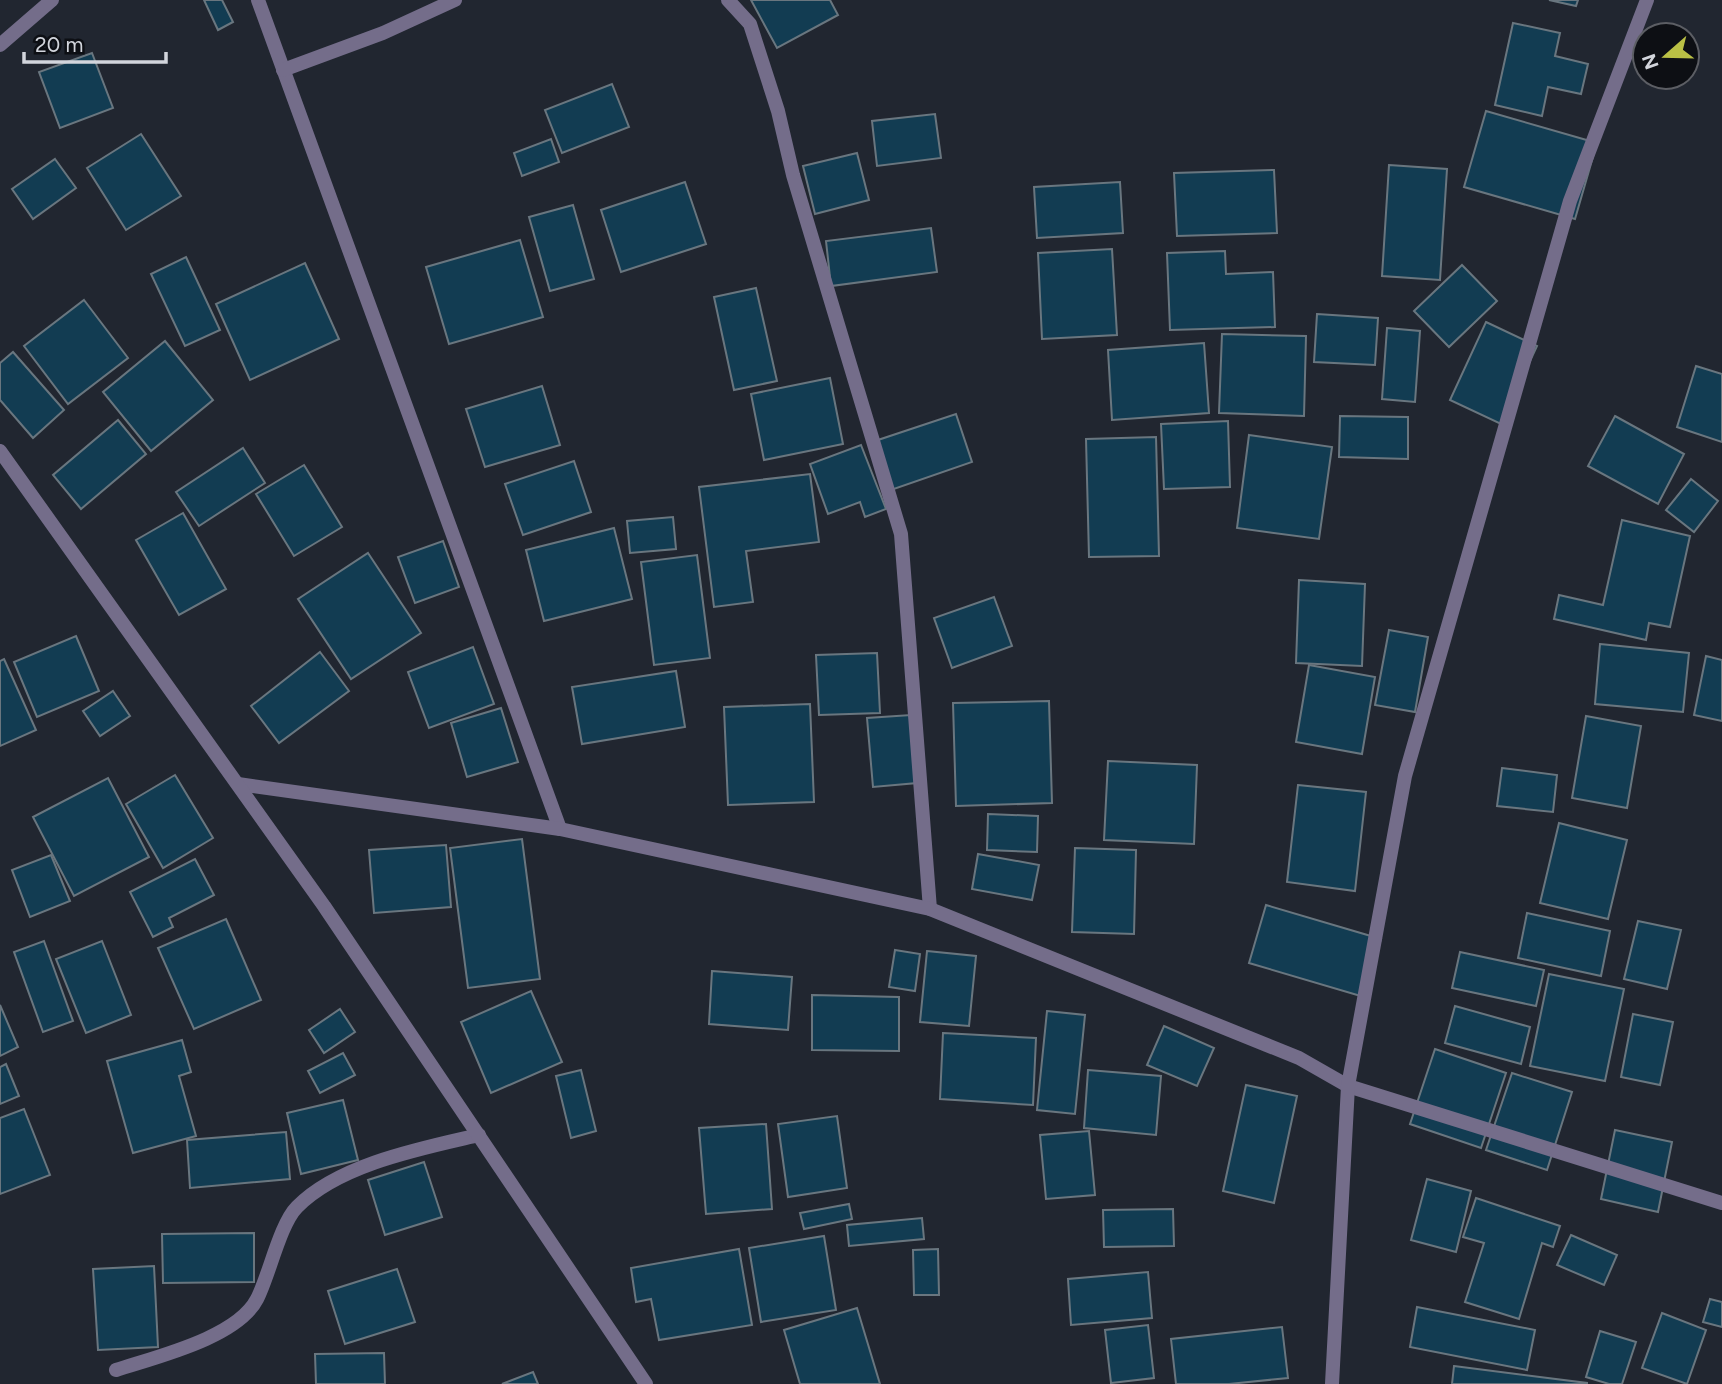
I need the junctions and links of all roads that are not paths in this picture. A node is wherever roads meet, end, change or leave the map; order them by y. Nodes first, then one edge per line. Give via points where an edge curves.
1 (52, 0) edge
2 (258, 0) edge
3 (455, 0) edge
4 (729, 0) edge
5 (1647, 0) edge
6 (0, 45) edge
7 (284, 70) junction
8 (0, 451) edge
9 (237, 784) junction
10 (560, 829) junction
11 (930, 909) junction
12 (1348, 1086) junction
13 (479, 1135) junction
14 (1722, 1203) edge
15 (116, 1370) dead end
16 (646, 1384) edge
17 (1332, 1384) edge

1 - 6 street
2 - 7 street
3 - 7 street
4 - 11 street via 750,24 901,534
5 - 12 street via 1570,201 1405,776
7 - 10 street
8 - 9 street
9 - 10 street
9 - 13 street
10 - 11 street
11 - 12 street via 1299,1058
12 - 14 street
12 - 17 street
13 - 15 street via 400,1153 313,1193 294,1210 256,1301 237,1322
13 - 16 street

